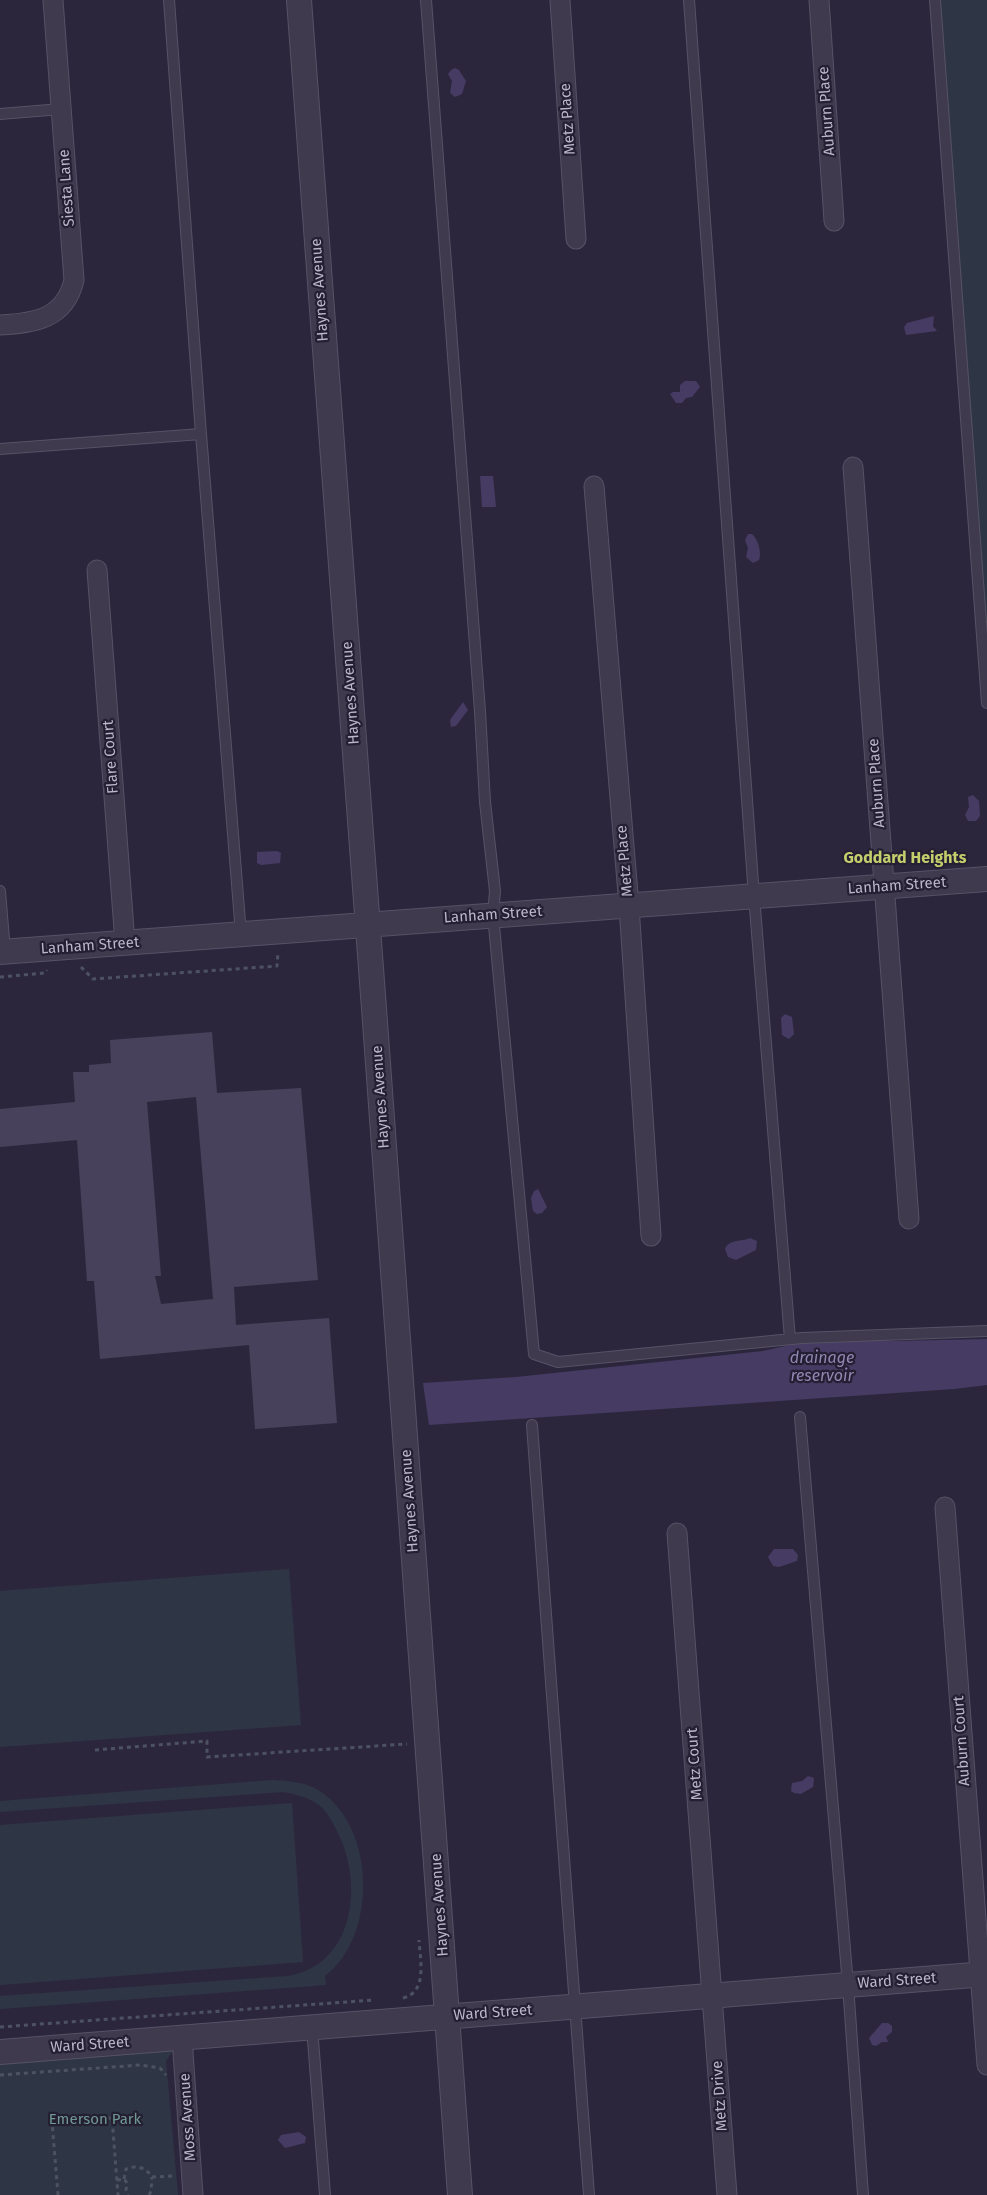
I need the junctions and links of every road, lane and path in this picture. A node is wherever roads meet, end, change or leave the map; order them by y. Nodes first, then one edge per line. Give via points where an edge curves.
1 (53, 0) edge
2 (169, 0) edge
3 (299, 0) edge
4 (426, 0) edge
5 (560, 0) edge
6 (689, 0) edge
7 (819, 0) edge
8 (934, 0) edge
9 (61, 109) junction
10 (0, 114) edge
11 (834, 221) dead end
12 (576, 238) dead end
13 (0, 325) edge
14 (201, 434) junction
15 (0, 449) edge
16 (853, 467) dead end
17 (594, 486) dead end
18 (97, 570) dead end
19 (987, 703) edge
20 (987, 879) edge
21 (885, 886) junction
22 (0, 891) edge
23 (754, 896) junction
24 (628, 906) junction
25 (493, 915) junction
26 (368, 925) junction
27 (240, 934) junction
28 (125, 943) junction
29 (2, 952) edge
30 (282, 952) dead end
31 (51, 965) dead end
32 (74, 966) dead end
33 (0, 977) edge
34 (909, 1219) dead end
35 (652, 1236) dead end
36 (987, 1331) edge
37 (790, 1339) junction
38 (800, 1417) dead end
39 (532, 1425) dead end
40 (945, 1507) dead end
41 (677, 1533) dead end
42 (95, 1750) dead end
43 (408, 1753) dead end
44 (419, 1937) dead end
45 (984, 1975) edge
46 (848, 1985) junction
47 (712, 1996) junction
48 (396, 1998) dead end
49 (376, 2000) dead end
50 (574, 2006) junction
51 (448, 2016) junction
52 (0, 2027) edge
53 (312, 2027) junction
54 (182, 2038) junction
55 (0, 2052) edge
56 (987, 2065) edge
57 (0, 2075) edge
58 (168, 2077) dead end
59 (174, 2166) dead end
60 (174, 2176) junction
61 (152, 2177) junction
62 (117, 2180) junction
63 (124, 2180) junction
64 (175, 2185) dead end
65 (58, 2195) edge
66 (118, 2195) edge
67 (128, 2195) edge
68 (149, 2195) edge
69 (193, 2195) edge
70 (325, 2195) edge
71 (460, 2195) edge
72 (589, 2195) edge
73 (727, 2195) edge
74 (862, 2195) edge

1 - 9 street, Siesta Lane
2 - 14 lane
3 - 26 street, Haynes Avenue
4 - 25 lane via 485,802 495,891
5 - 12 street, Metz Place
6 - 23 lane
7 - 11 street, Auburn Place
8 - 19 lane
9 - 10 lane
9 - 13 street, Siesta Lane via 74,280 72,289 57,310 41,319
14 - 15 lane
14 - 27 lane
16 - 21 street, Auburn Place
17 - 24 street, Metz Place
18 - 28 street, Flare Court
20 - 21 street, Lanham Street
21 - 23 street, Lanham Street
21 - 34 street, Auburn Place
22 - 29 lane
23 - 24 street, Lanham Street
23 - 37 lane
24 - 25 street, Lanham Street
24 - 35 street, Metz Place
25 - 26 street, Lanham Street
25 - 37 lane via 534,1354 558,1362
26 - 27 street, Lanham Street
26 - 51 street, Haynes Avenue
27 - 28 street, Lanham Street
28 - 29 street, Lanham Street
30 - 32 path via 276,953 276,966 93,979 83,967
31 - 33 path via 45,973
36 - 37 lane
38 - 46 lane
39 - 50 lane
40 - 45 street, Auburn Court
41 - 47 street, Metz Court
42 - 43 path via 206,1741 207,1758 408,1744
44 - 48 path via 421,1976 417,1988 411,1995
45 - 46 street, Ward Street
45 - 56 street, Auburn Court
46 - 47 street, Ward Street
46 - 74 lane
47 - 50 street, Ward Street
47 - 73 street, Metz Drive
49 - 52 path
50 - 51 street, Ward Street
50 - 72 lane
51 - 53 street, Ward Street
51 - 71 street, Haynes Avenue
53 - 54 street, Ward Street
53 - 70 lane
54 - 55 street, Ward Street
54 - 69 street, Moss Avenue
57 - 58 path via 140,2065 160,2068
59 - 60 path
60 - 61 path
60 - 64 path
61 - 63 path via 144,2168 136,2166 126,2169
61 - 68 path
62 - 63 path
62 - 65 path via 112,2118 52,2122
62 - 66 path
63 - 67 path

